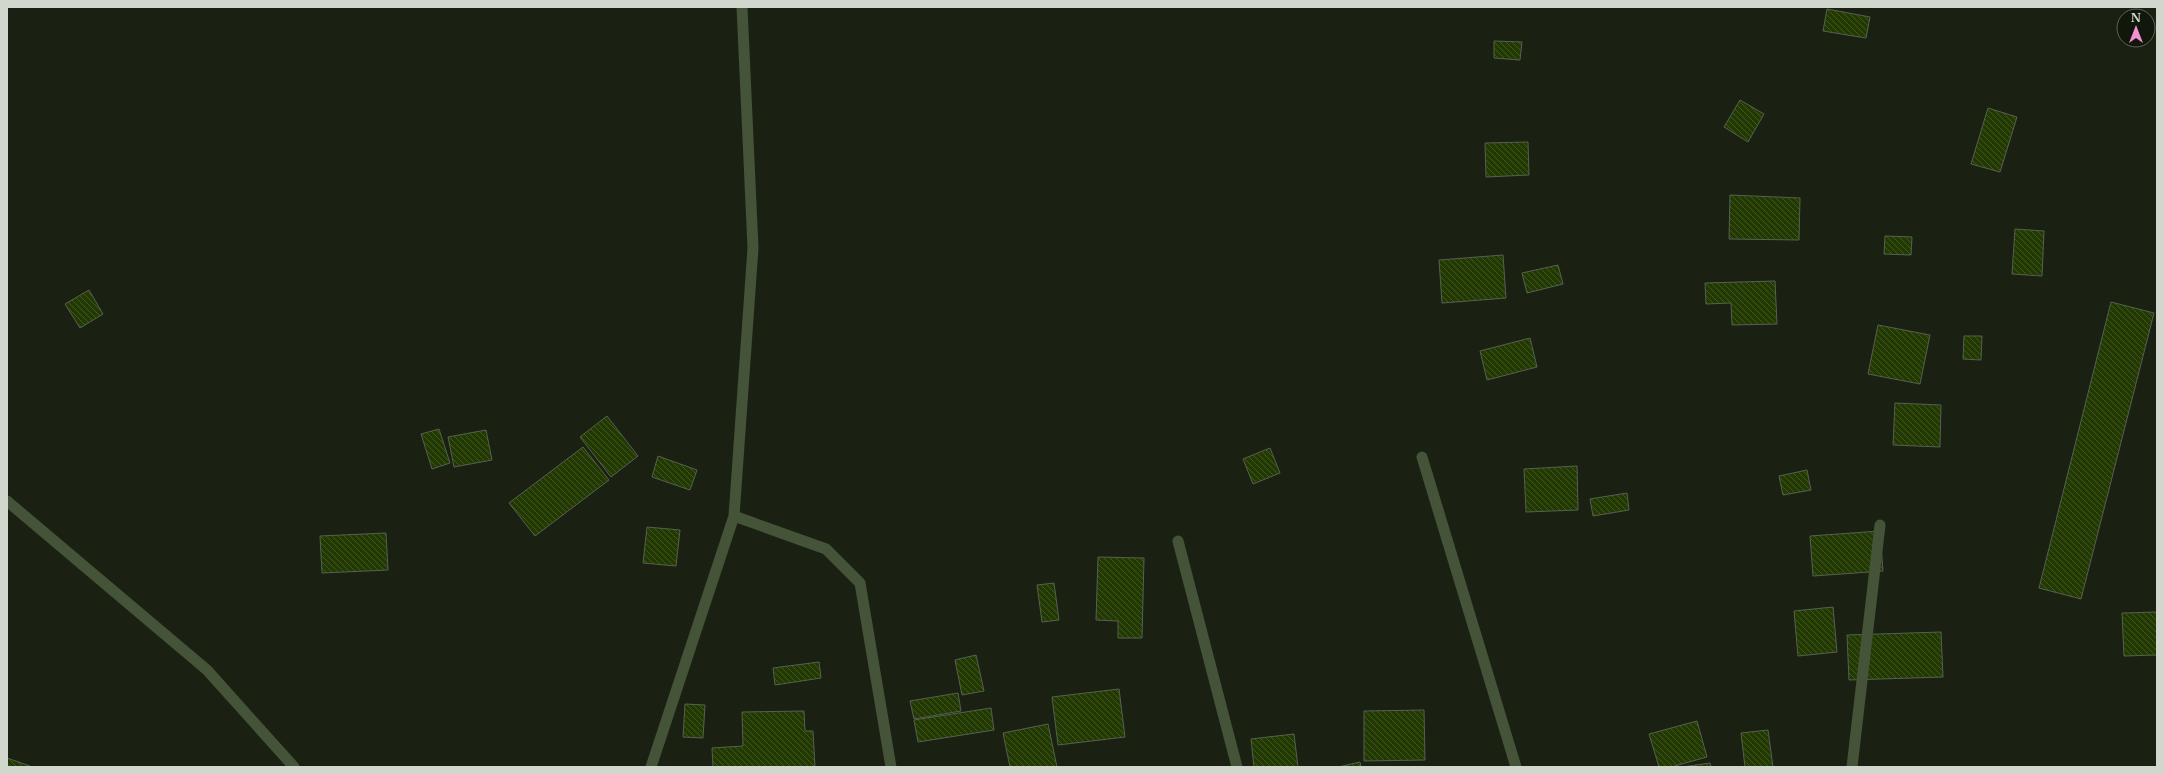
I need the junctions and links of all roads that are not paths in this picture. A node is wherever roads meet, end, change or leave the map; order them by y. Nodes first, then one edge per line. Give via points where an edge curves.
1 (742, 7) edge
2 (1422, 457) dead end
3 (7, 501) edge
4 (734, 516) junction
5 (1880, 525) dead end
6 (1178, 541) dead end
7 (294, 767) edge
8 (651, 767) edge
9 (891, 767) edge
10 (1237, 767) edge
11 (1516, 767) edge
12 (1852, 767) edge

1 - 4 street via 753,248
2 - 11 street
3 - 7 street via 206,670
4 - 8 street
4 - 9 street via 826,549 860,584
5 - 12 street
6 - 10 street

